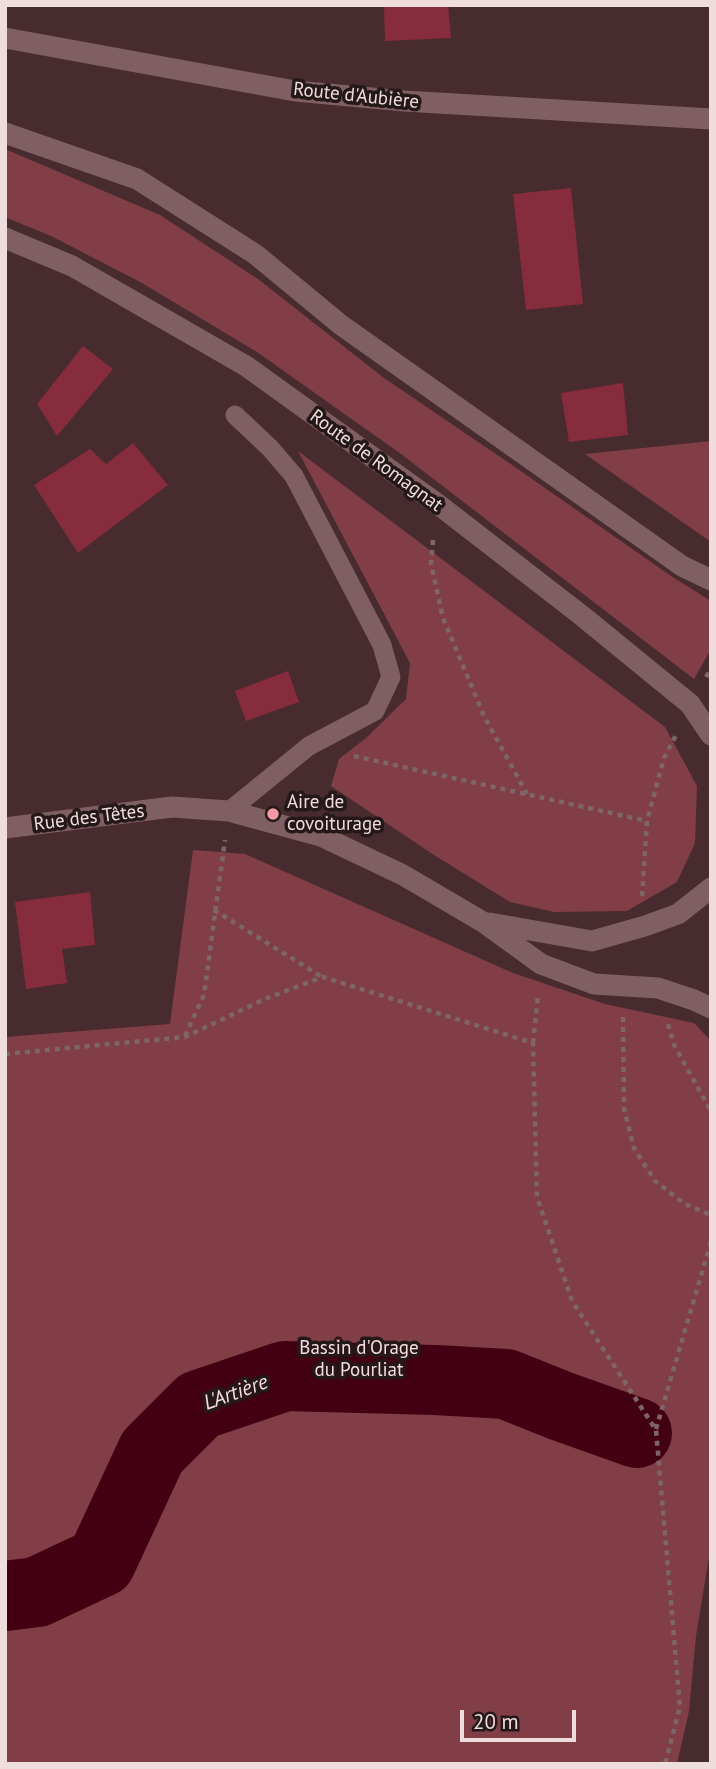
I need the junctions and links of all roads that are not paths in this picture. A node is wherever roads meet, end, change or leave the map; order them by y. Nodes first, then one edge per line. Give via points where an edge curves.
1 (5, 38) edge
2 (711, 119) edge
3 (5, 133) edge
4 (5, 238) edge
5 (235, 415) dead end
6 (711, 580) edge
7 (711, 735) edge
8 (229, 811) junction
9 (5, 828) edge
10 (711, 888) edge
11 (482, 922) junction
12 (711, 1008) edge

1 - 2 street, Route d'Aubière via 295,91
3 - 6 street via 137,179 255,254 341,326 682,566
4 - 7 street, Route de Romagnat via 72,266 246,366 439,505 581,615 690,704
5 - 8 lane via 294,476 382,645 391,677 376,711 309,746
8 - 9 street, Rue des Têtes via 172,807
8 - 11 street, Rue des Têtes via 321,836 402,875
10 - 11 street via 678,914 592,941
11 - 12 street, Rue des Têtes via 541,964 594,984 658,988

